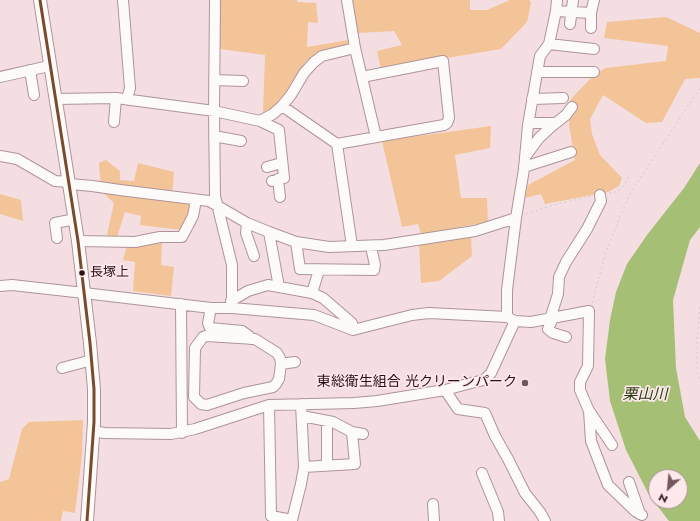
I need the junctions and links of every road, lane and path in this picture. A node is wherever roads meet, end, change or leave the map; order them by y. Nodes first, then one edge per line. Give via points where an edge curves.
1 (40, 0) edge
2 (123, 0) edge
3 (215, 0) edge
4 (347, 0) edge
5 (557, 0) edge
6 (573, 0) edge
7 (594, 0) edge
8 (556, 11) junction
9 (571, 11) junction
10 (591, 13) junction
11 (570, 24) dead end
12 (591, 28) dead end
13 (549, 44) junction
14 (355, 48) junction
15 (594, 49) dead end
16 (50, 66) junction
17 (30, 70) junction
18 (537, 72) junction
19 (594, 72) dead end
20 (0, 77) edge
21 (362, 77) junction
22 (214, 80) junction
23 (243, 81) dead end
24 (700, 88) edge
25 (34, 95) dead end
26 (56, 98) junction
27 (116, 98) junction
28 (563, 98) dead end
29 (127, 99) junction
30 (532, 99) junction
31 (282, 106) junction
32 (572, 107) dead end
33 (214, 111) junction
34 (260, 121) junction
35 (114, 122) dead end
36 (556, 123) junction
37 (528, 125) junction
38 (214, 136) junction
39 (376, 137) junction
40 (241, 142) dead end
41 (337, 144) junction
42 (571, 152) dead end
43 (0, 156) edge
44 (524, 162) junction
45 (282, 165) junction
46 (267, 167) dead end
47 (629, 177) dead end
48 (69, 183) junction
49 (600, 195) junction
50 (280, 197) dead end
51 (196, 200) junction
52 (216, 205) junction
53 (516, 218) junction
54 (75, 219) junction
55 (247, 223) junction
56 (269, 232) junction
57 (57, 238) dead end
58 (78, 241) junction
59 (296, 242) junction
60 (352, 246) junction
61 (370, 247) junction
62 (254, 256) dead end
63 (319, 270) junction
64 (0, 286) edge
65 (279, 287) junction
66 (84, 292) junction
67 (312, 293) junction
68 (181, 304) junction
69 (232, 305) junction
70 (700, 307) edge
71 (211, 308) junction
72 (590, 311) junction
73 (551, 318) junction
74 (511, 319) junction
75 (353, 330) junction
76 (566, 337) dead end
77 (250, 339) junction
78 (92, 360) junction
79 (295, 362) dead end
80 (280, 364) junction
81 (62, 368) dead end
82 (700, 382) edge
83 (445, 390) junction
84 (301, 404) junction
85 (269, 405) junction
86 (589, 411) junction
87 (302, 416) junction
88 (327, 421) junction
89 (94, 431) junction
90 (182, 433) junction
91 (612, 445) dead end
92 (327, 466) junction
93 (304, 467) junction
94 (482, 472) dead end
95 (629, 482) dead end
96 (433, 504) dead end
97 (87, 521) edge
98 (434, 521) edge
99 (499, 521) edge
100 (545, 521) edge

1 - 16 main road
2 - 29 street via 130,88
3 - 22 street
4 - 14 street
5 - 8 street
6 - 9 street
7 - 10 street
8 - 9 street
8 - 13 street
9 - 10 street
9 - 11 street
10 - 12 street
13 - 15 street
13 - 18 street via 540,56
14 - 21 street
14 - 31 street via 322,56 314,62
16 - 17 street
16 - 26 main road
17 - 20 street
17 - 25 street
18 - 19 street
18 - 30 street
21 - 39 street
21 - 39 street via 442,61 449,118 447,123
22 - 23 street
22 - 33 street
24 - 72 path via 631,192 605,255
26 - 27 street
26 - 48 main road
27 - 29 street
27 - 35 street
28 - 30 street
29 - 33 street
30 - 37 street
31 - 34 street
31 - 41 street
32 - 36 street
33 - 34 street
33 - 38 street
34 - 45 street via 279,130
36 - 37 street
36 - 44 street via 539,138
37 - 44 street
38 - 40 street
38 - 52 street
39 - 41 street
41 - 60 street
42 - 44 street
43 - 48 street via 18,158 31,171 55,181
44 - 53 street
45 - 46 street
45 - 50 street via 284,178 275,180
47 - 49 path via 616,192
48 - 51 street
48 - 54 main road
49 - 53 path via 553,205
49 - 73 street via 601,201 587,229 559,277 558,294
51 - 52 street via 209,201
51 - 58 street via 193,216 182,237 160,237 135,242
52 - 55 street
52 - 69 street via 232,265
53 - 61 street via 475,231
53 - 74 street via 507,290
54 - 57 street via 55,223
54 - 58 main road
55 - 56 street
55 - 62 street via 246,233
56 - 59 street
56 - 65 street
58 - 66 main road
59 - 60 street via 329,247
59 - 63 street via 300,269
60 - 61 street
61 - 63 street via 374,270
63 - 67 street
64 - 66 street
65 - 67 street
65 - 69 street via 268,285 248,291
66 - 68 street
66 - 78 main road
67 - 75 street via 323,298 352,323
68 - 71 street
68 - 90 street
69 - 71 street
69 - 75 street via 314,315
70 - 82 path via 697,338
71 - 77 street via 208,322 210,328 242,331
72 - 73 street
72 - 86 street via 588,366 580,382 580,390
73 - 74 street via 531,322
73 - 76 street via 548,329 553,334
74 - 75 street via 429,313
74 - 83 street via 491,373 484,380
77 - 80 street via 255,339 277,353
77 - 80 street via 206,336 198,343 195,348 194,396 200,404 207,405 274,387 279,379
78 - 81 street
78 - 89 main road
79 - 80 street
83 - 84 street via 377,401
83 - 100 street via 458,409 485,413 524,493
84 - 85 street
84 - 87 street
85 - 90 street
85 - 93 street via 271,516 292,520
86 - 91 street
86 - 95 street via 591,441 608,485 641,515
87 - 88 street
87 - 93 street
88 - 92 street
88 - 92 street via 357,433 355,464
89 - 90 street
89 - 97 main road
92 - 93 street
94 - 99 street via 498,512
96 - 98 street

